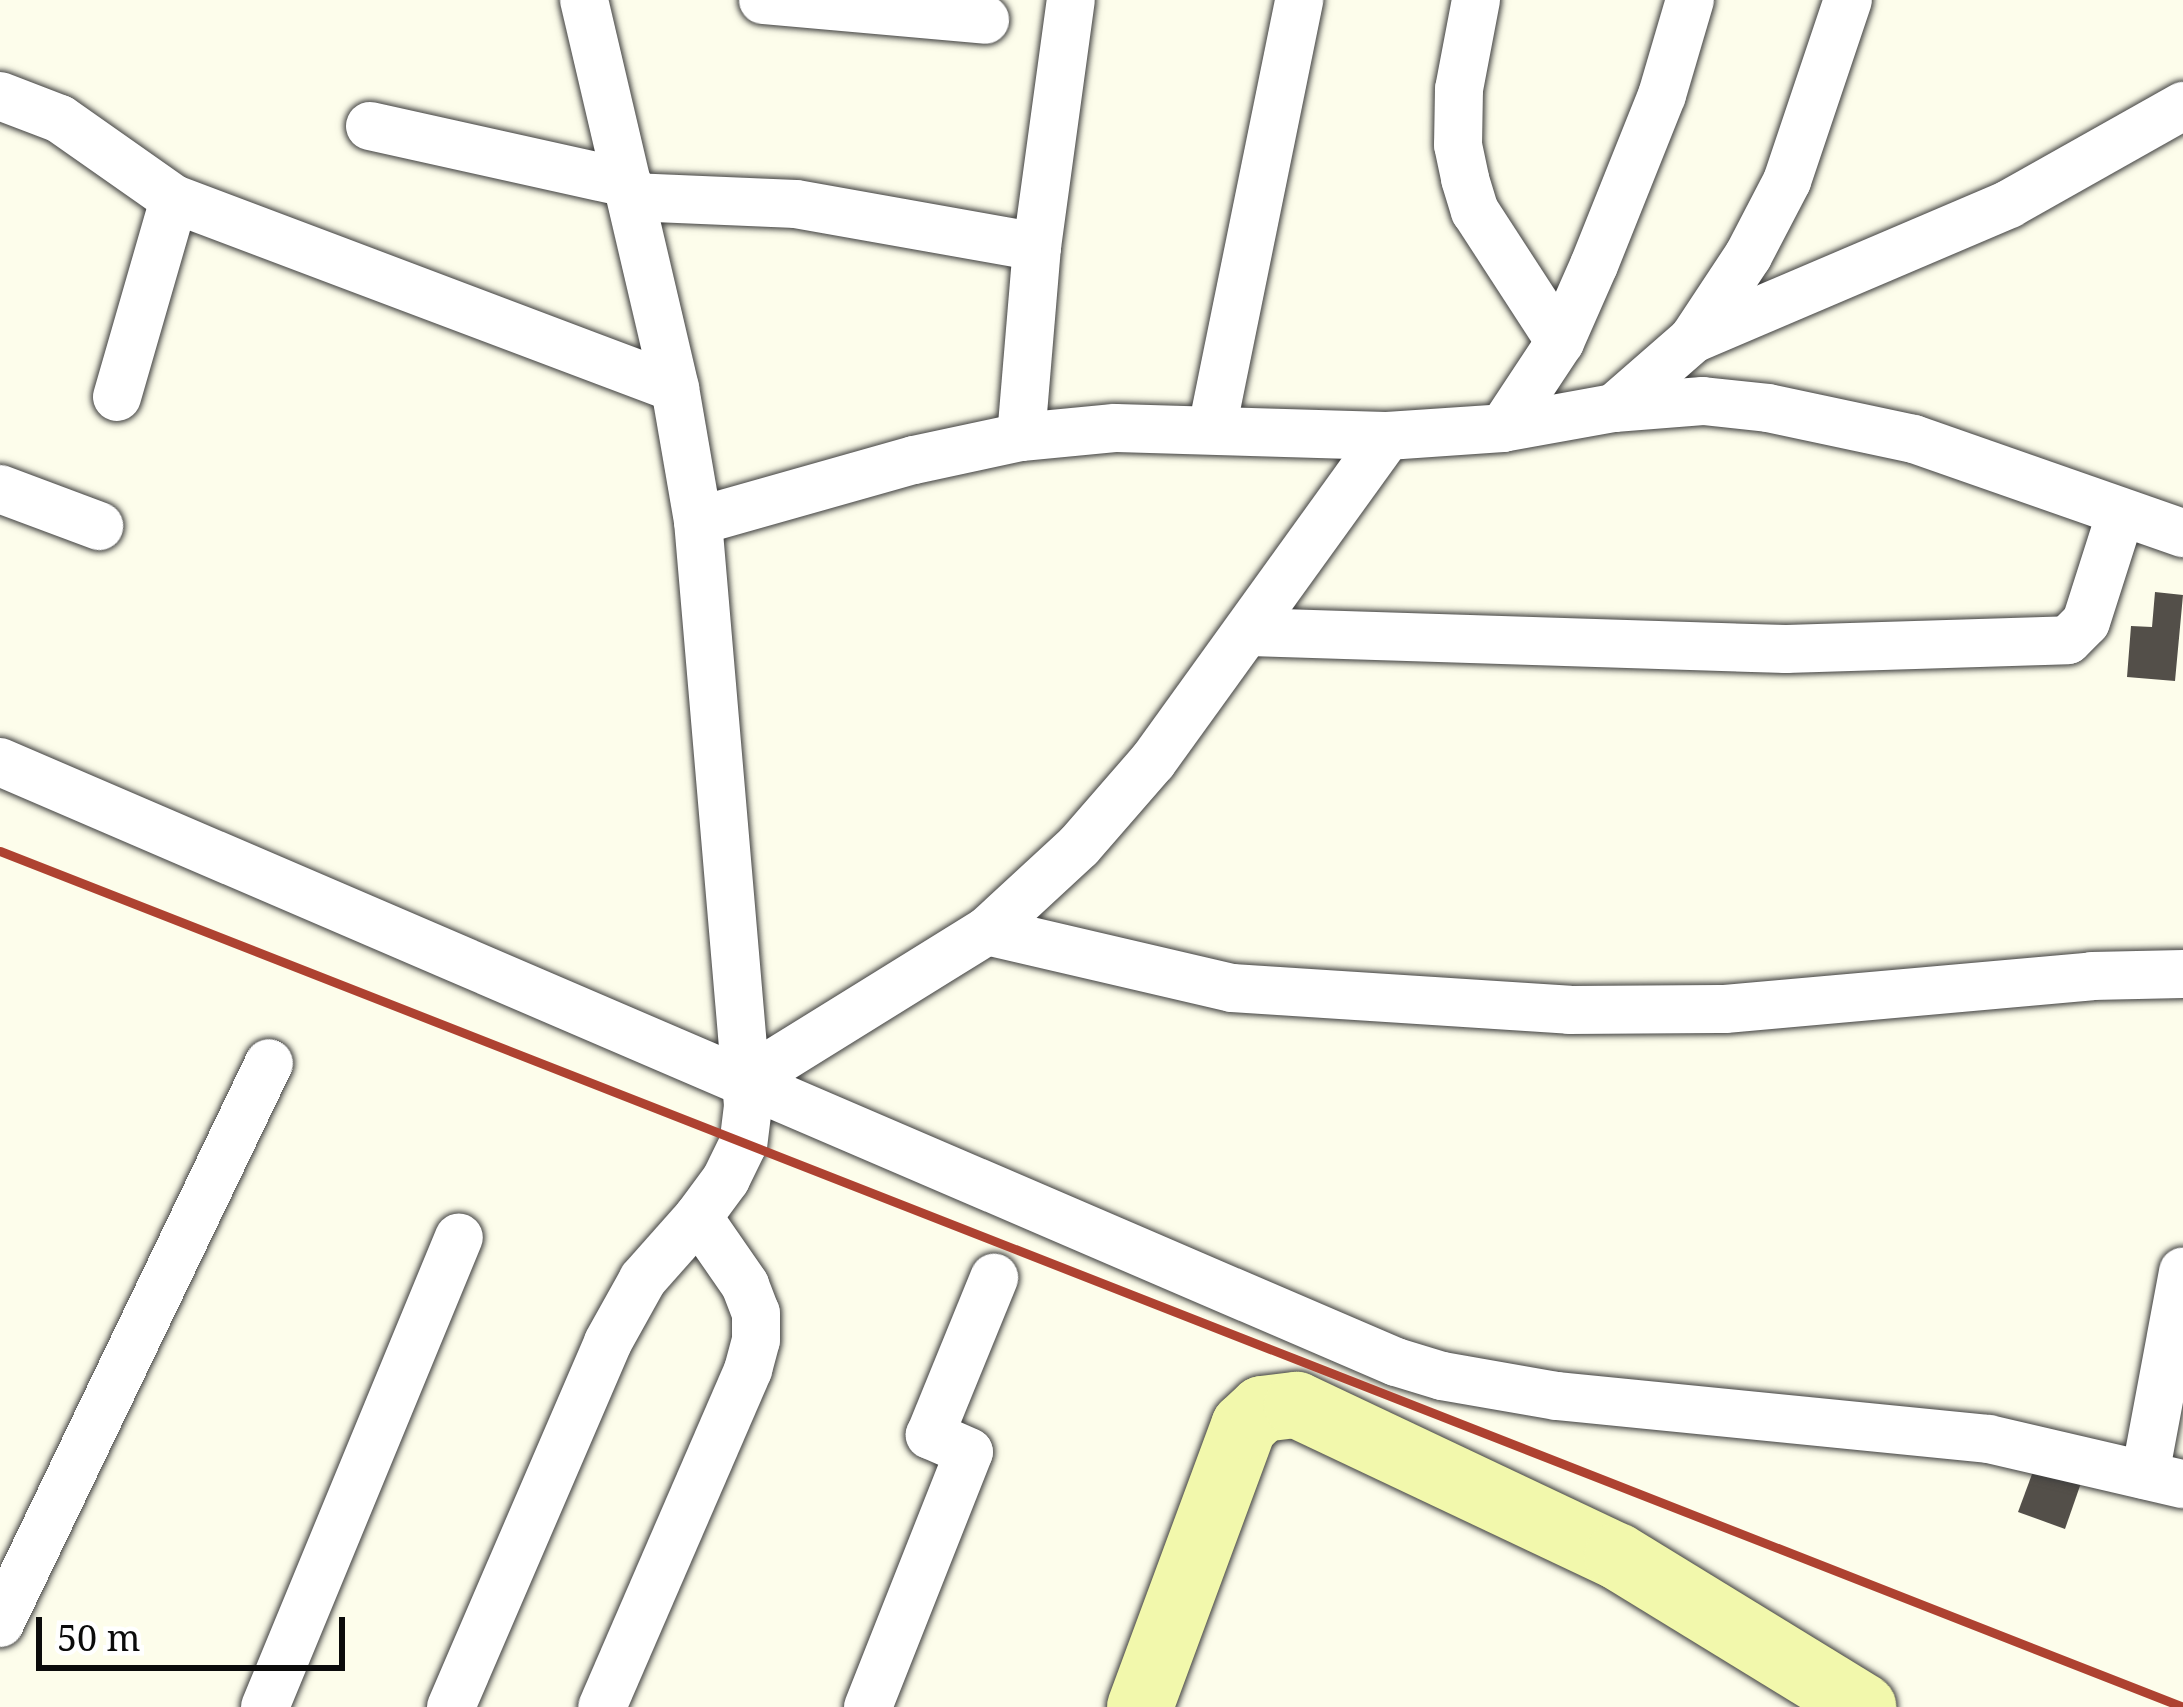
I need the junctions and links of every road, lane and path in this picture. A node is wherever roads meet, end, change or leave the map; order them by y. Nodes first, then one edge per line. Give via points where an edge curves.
1 (584, 0) edge
2 (763, 0) edge
3 (1071, 0) edge
4 (1300, 0) edge
5 (1476, 0) edge
6 (1690, 0) edge
7 (1848, 0) edge
8 (986, 20) dead end
9 (0, 96) edge
10 (2183, 106) edge
11 (370, 126) dead end
12 (629, 190) junction
13 (174, 199) junction
14 (1037, 247) junction
15 (1693, 339) junction
16 (1560, 342) junction
17 (675, 388) junction
18 (116, 397) dead end
19 (1614, 408) junction
20 (1503, 428) junction
21 (1212, 429) junction
22 (1387, 436) junction
23 (1021, 437) junction
24 (0, 489) edge
25 (2121, 512) junction
26 (698, 521) junction
27 (99, 526) dead end
28 (2183, 533) edge
29 (1250, 632) junction
30 (0, 762) edge
31 (987, 931) junction
32 (2183, 974) edge
33 (269, 1063) dead end
34 (748, 1079) junction
35 (698, 1217) junction
36 (459, 1237) dead end
37 (2183, 1272) edge
38 (994, 1278) dead end
39 (2164, 1479) edge
40 (0, 1623) edge
41 (265, 1707) edge
42 (451, 1707) edge
43 (602, 1707) edge
44 (868, 1707) edge
45 (1140, 1707) edge
46 (1864, 1707) edge

1 - 12 street
2 - 8 street
3 - 14 street
4 - 21 street
5 - 16 street via 1460,89 1465,179 1475,212
6 - 16 street via 1662,95
7 - 15 street via 1787,181
9 - 13 street via 60,119
10 - 15 street via 2008,204
11 - 12 street
12 - 14 street via 796,204
12 - 17 street
13 - 17 street
13 - 18 street
14 - 23 street
15 - 19 street
16 - 20 street
17 - 26 street
19 - 20 street
19 - 25 street via 1703,401 1843,421
20 - 22 street
21 - 22 street
21 - 23 street
22 - 29 street
23 - 26 street
24 - 27 street
25 - 28 street
25 - 29 street via 2086,622 2068,640 1786,649
26 - 34 street
29 - 31 street via 1153,761
30 - 34 street
31 - 32 street via 1232,988 1569,1010 1725,1009
31 - 34 street
33 - 40 street
34 - 35 street via 743,1144
34 - 39 street via 1442,1376 1557,1396 1919,1429
35 - 42 street via 643,1279 608,1342
35 - 43 street via 745,1285 756,1340
36 - 41 street
37 - 39 street
38 - 44 street via 930,1435 969,1452
45 - 46 street via 1244,1426 1262,1409 1297,1405 1617,1556

